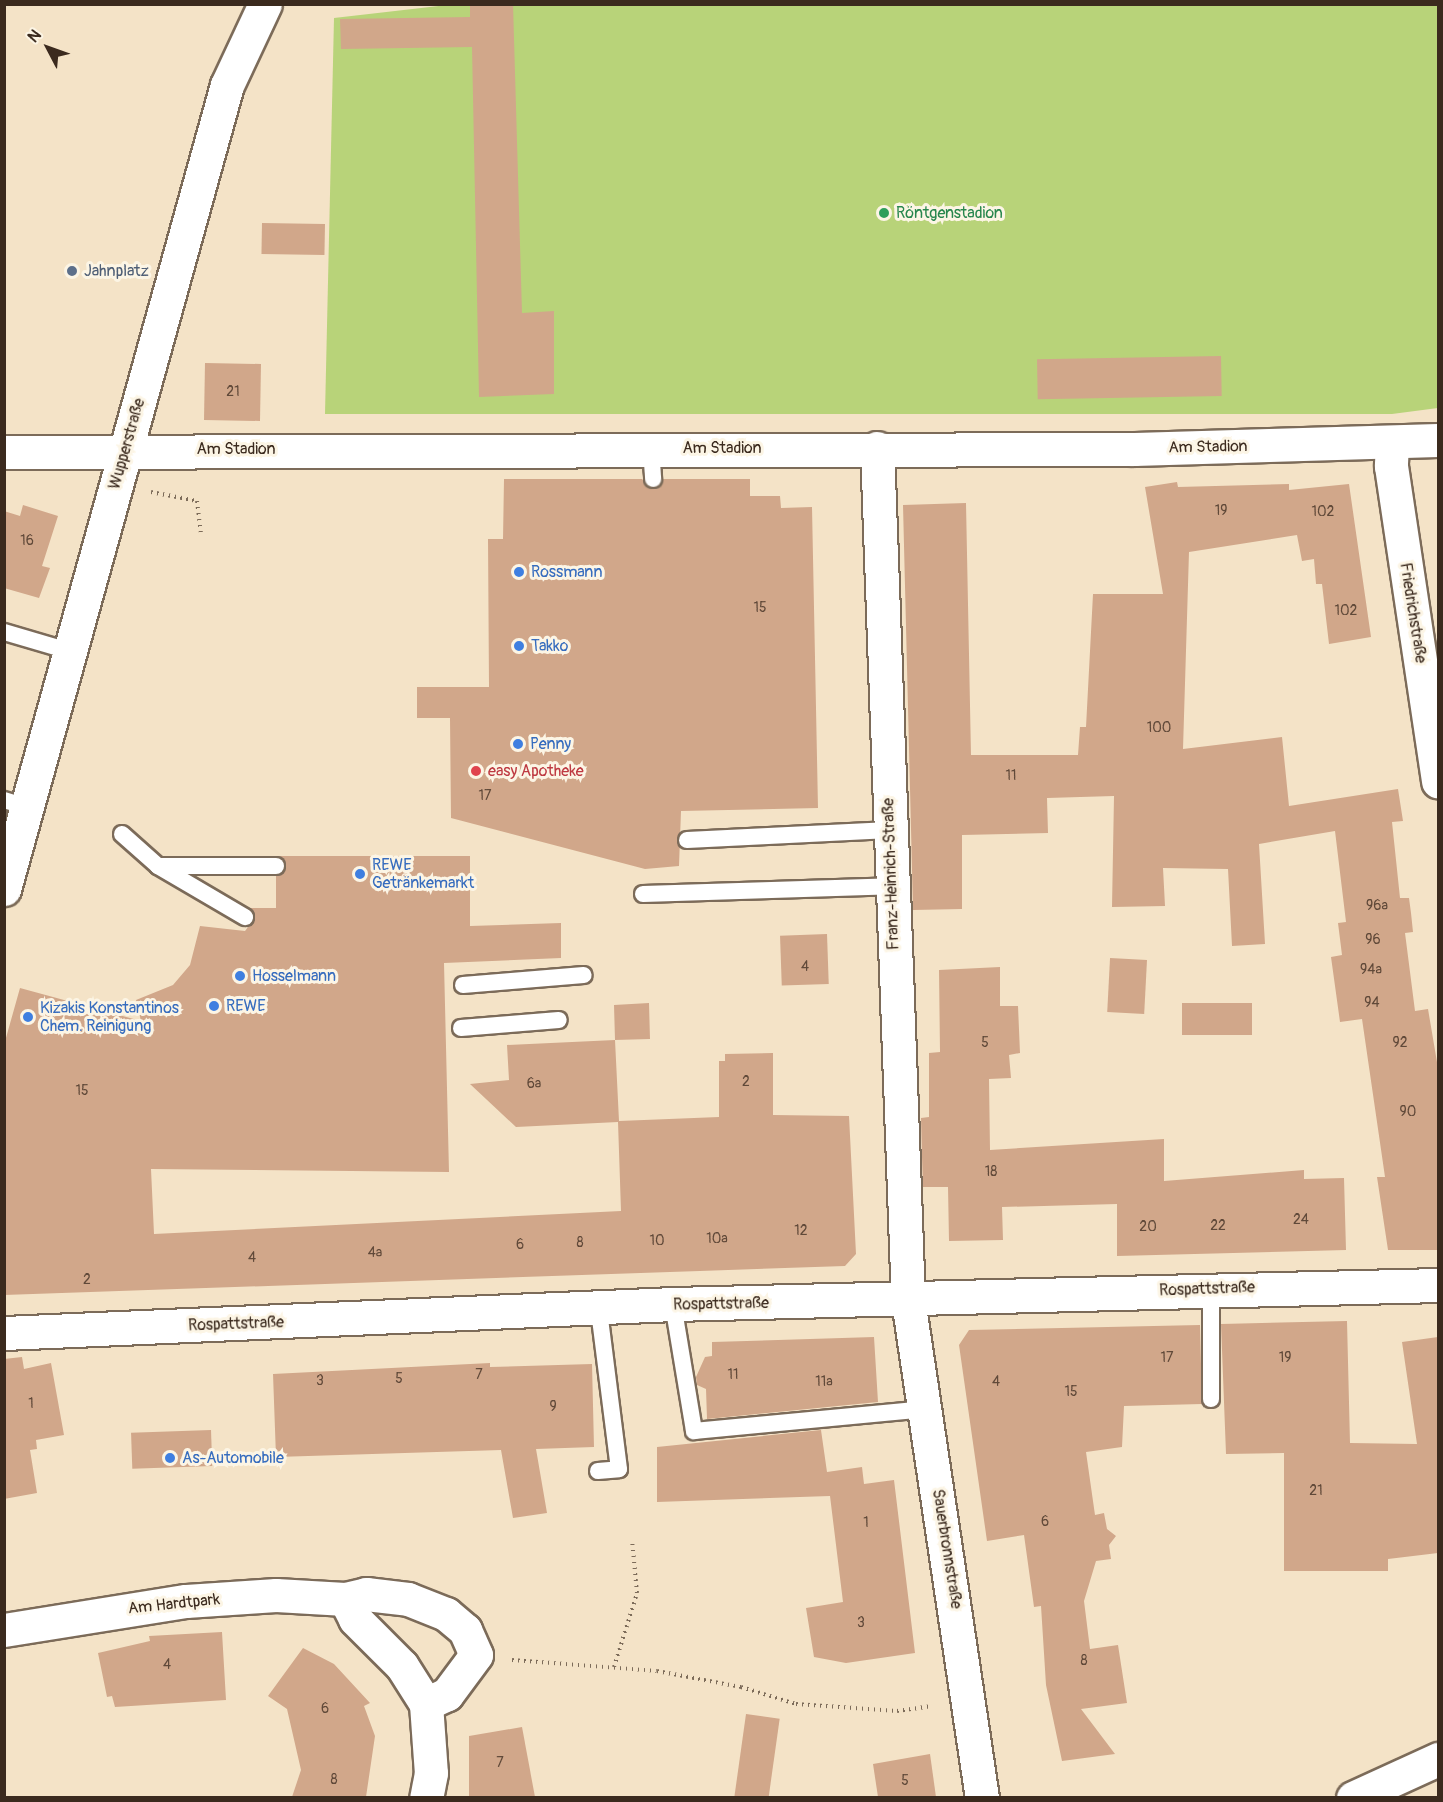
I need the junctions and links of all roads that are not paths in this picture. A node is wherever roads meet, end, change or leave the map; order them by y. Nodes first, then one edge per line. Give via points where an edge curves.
1 (265, 4) edge
2 (1438, 440) edge
3 (1392, 444) junction
4 (877, 448) junction
5 (125, 449) junction
6 (4, 452) edge
7 (4, 632) edge
8 (69, 651) junction
9 (1438, 782) edge
10 (16, 804) edge
11 (890, 830) junction
12 (122, 834) dead end
13 (687, 840) dead end
14 (158, 866) junction
15 (276, 866) dead end
16 (892, 886) junction
17 (4, 889) edge
18 (643, 894) dead end
19 (245, 917) dead end
20 (584, 975) dead end
21 (463, 985) dead end
22 (560, 1020) dead end
23 (461, 1028) dead end
24 (1438, 1285) edge
25 (1211, 1289) junction
26 (908, 1300) junction
27 (673, 1304) junction
28 (599, 1310) junction
29 (4, 1333) edge
30 (1211, 1399) dead end
31 (926, 1409) junction
32 (598, 1471) dead end
33 (345, 1599) junction
34 (4, 1630) edge
35 (426, 1704) junction
36 (1438, 1759) edge
37 (426, 1797) edge
38 (982, 1797) edge
39 (1353, 1797) edge

1 - 5 street, Wupperstraße via 227,85
2 - 3 street, Am Stadion
3 - 4 street, Am Stadion
3 - 9 street, Friedrichstraße via 1391,466
4 - 5 street, Am Stadion via 652,464
4 - 11 street, Franz-Heinrich-Straße
5 - 6 street, Am Stadion
5 - 8 street, Wupperstraße
7 - 8 lane
8 - 10 street, Wupperstraße
10 - 17 street, Wupperstraße
11 - 13 lane
11 - 16 street, Franz-Heinrich-Straße
12 - 14 lane
14 - 15 lane
14 - 19 lane
16 - 18 lane
16 - 26 street, Franz-Heinrich-Straße
20 - 21 lane
22 - 23 lane
24 - 25 street, Rospattstraße
25 - 26 street, Rospattstraße
25 - 30 lane
26 - 27 street, Rospattstraße
26 - 31 street, Sauerbronnstraße
27 - 28 street, Rospattstraße
27 - 31 lane via 694,1431
28 - 29 street, Rospattstraße
28 - 32 lane via 619,1469
31 - 38 street, Sauerbronnstraße
33 - 34 street, Am Hardtpark via 276,1595 186,1601
33 - 35 street via 355,1619 402,1666
33 - 35 street, Am Hardtpark via 366,1594 408,1599 446,1614 465,1630 476,1655 447,1694
35 - 37 street via 431,1773
36 - 39 street

